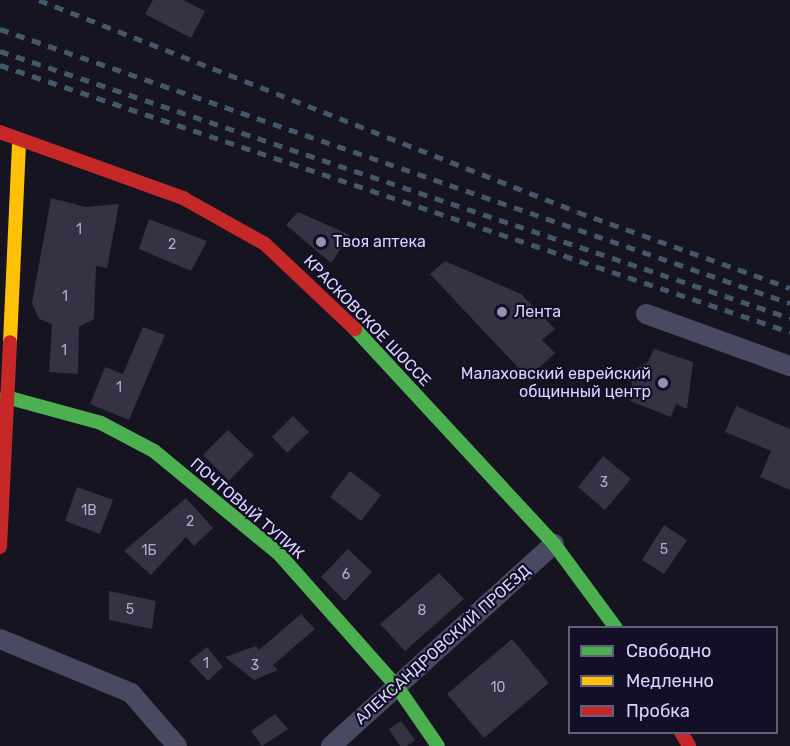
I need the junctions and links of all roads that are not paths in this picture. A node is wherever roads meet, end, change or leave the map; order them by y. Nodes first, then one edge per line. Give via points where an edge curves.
1 (0, 132) edge
2 (19, 141) junction
3 (646, 314) dead end
4 (4, 350) edge
5 (790, 366) edge
6 (6, 397) junction
7 (3, 482) edge
8 (554, 544) junction
9 (0, 547) edge
10 (615, 626) edge
11 (0, 639) edge
12 (398, 688) junction
13 (177, 746) edge
14 (331, 746) edge
15 (438, 746) edge

1 - 2 main road, КРАСКОВСКОЕ ШОССЕ
2 - 4 main road
2 - 8 main road, КРАСКОВСКОЕ ШОССЕ via 192,202 265,244 315,286
3 - 5 street
4 - 6 main road
6 - 7 main road
6 - 12 main road, ПОЧТОВЫЙ ТУПИК via 101,423 154,451 280,555
7 - 9 main road
8 - 10 main road, КРАСКОВСКОЕ ШОССЕ
8 - 12 street, АЛЕКСАНДРОВСКИЙ ПРОЕЗД
11 - 13 street via 131,693
12 - 14 street, АЛЕКСАНДРОВСКИЙ ПРОЕЗД
12 - 15 main road, ПОЧТОВЫЙ ТУПИК

